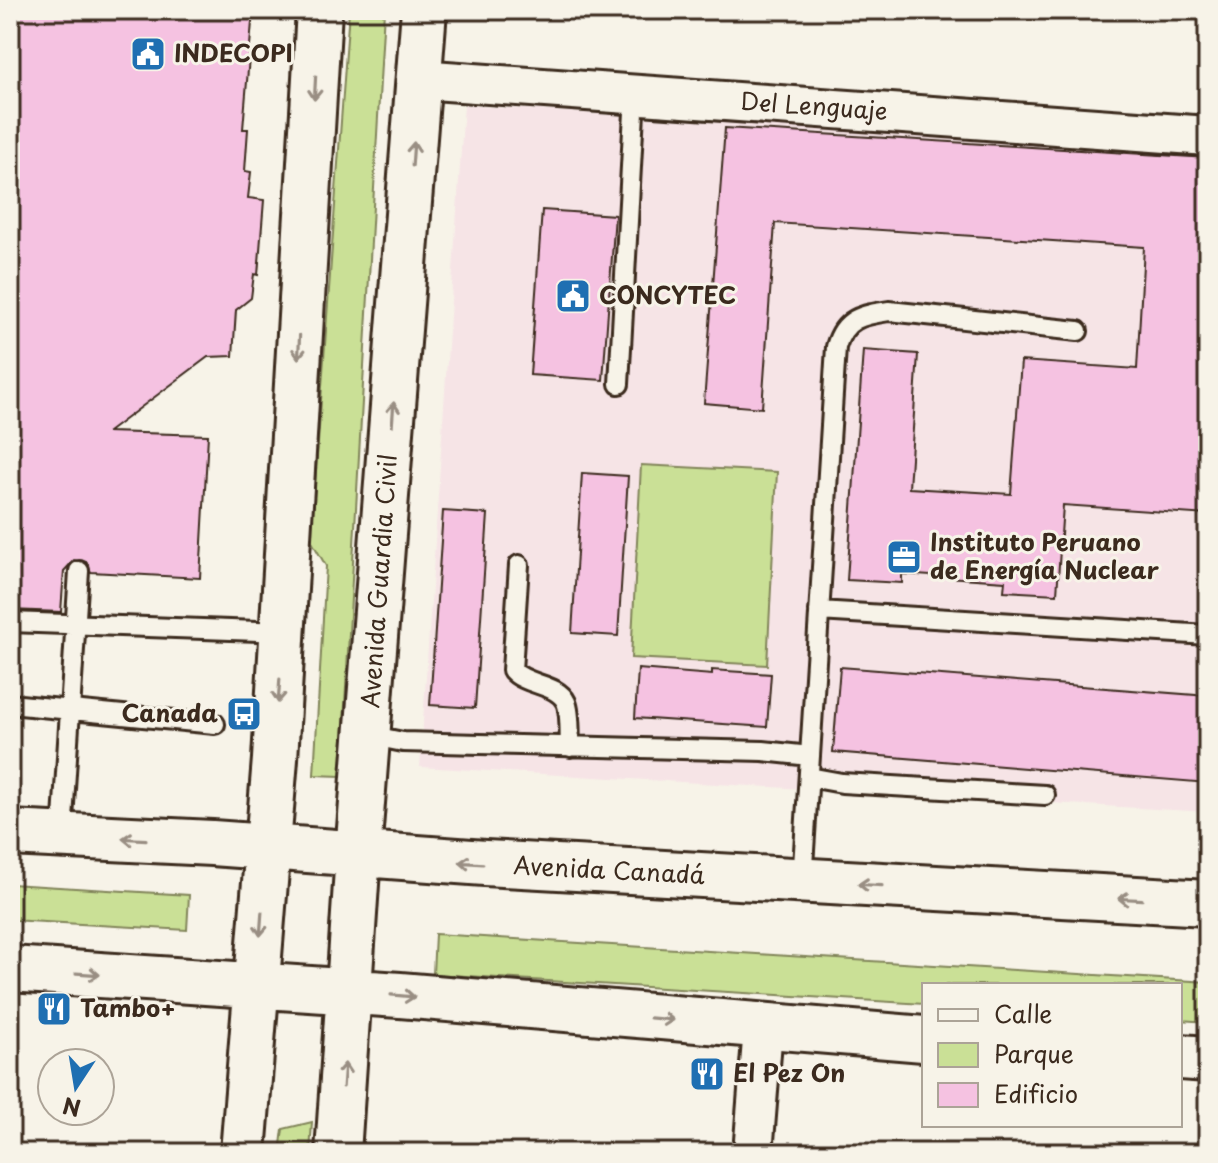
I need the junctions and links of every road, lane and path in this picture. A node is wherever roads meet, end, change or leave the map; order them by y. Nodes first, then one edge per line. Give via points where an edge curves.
1 (319, 10) edge
2 (424, 10) edge
3 (419, 79) junction
4 (635, 94) junction
5 (1208, 136) edge
6 (1078, 331) dead end
7 (619, 384) dead end
8 (519, 565) dead end
9 (79, 571) dead end
10 (819, 611) junction
11 (10, 622) edge
12 (77, 626) junction
13 (283, 632) junction
14 (1208, 635) edge
15 (10, 704) edge
16 (72, 710) junction
17 (215, 724) dead end
18 (368, 735) junction
19 (570, 747) junction
20 (810, 756) junction
21 (809, 777) junction
22 (1045, 795) dead end
23 (10, 833) edge
24 (62, 835) junction
25 (268, 847) junction
26 (358, 854) junction
27 (802, 882) junction
28 (1208, 903) edge
29 (10, 969) edge
30 (257, 986) junction
31 (348, 992) junction
32 (763, 1028) junction
33 (922, 1039) edge
34 (1182, 1057) edge
35 (1208, 1059) edge
36 (243, 1153) edge
37 (338, 1153) edge
38 (753, 1153) edge

1 -> 13 main road
2 - 3 main road, Avenida Guardia Civil
3 - 4 street, Del Lenguaje
18 -> 3 main road, Avenida Guardia Civil
4 - 5 street, Del Lenguaje
4 - 7 lane
6 - 10 lane via 889,311 858,316 840,332
8 - 19 lane via 512,670 520,679 556,691 566,703
9 - 12 lane
10 - 14 lane
10 - 20 lane
11 - 12 lane
12 - 13 lane
12 - 16 lane
13 -> 25 main road
15 - 16 lane
16 - 17 lane
16 - 24 lane
18 - 19 lane via 403,742
18 - 26 main road, Avenida Guardia Civil
19 - 20 lane
20 - 21 lane
21 - 22 lane
21 - 27 lane
23 - 24 main road, Avenida Canadá
25 -> 24 main road, Avenida Canadá
25 - 26 main road, Avenida Canadá
25 -> 30 main road
27 -> 26 main road, Avenida Canadá
26 - 31 main road, Avenida Guardia Civil
28 -> 27 main road, Avenida Canadá
29 -> 30 main road
30 - 31 main road
30 - 36 main road
31 -> 32 main road
37 -> 31 main road, Avenida Guardia Civil
32 - 33 main road
32 - 38 street
34 - 35 main road

